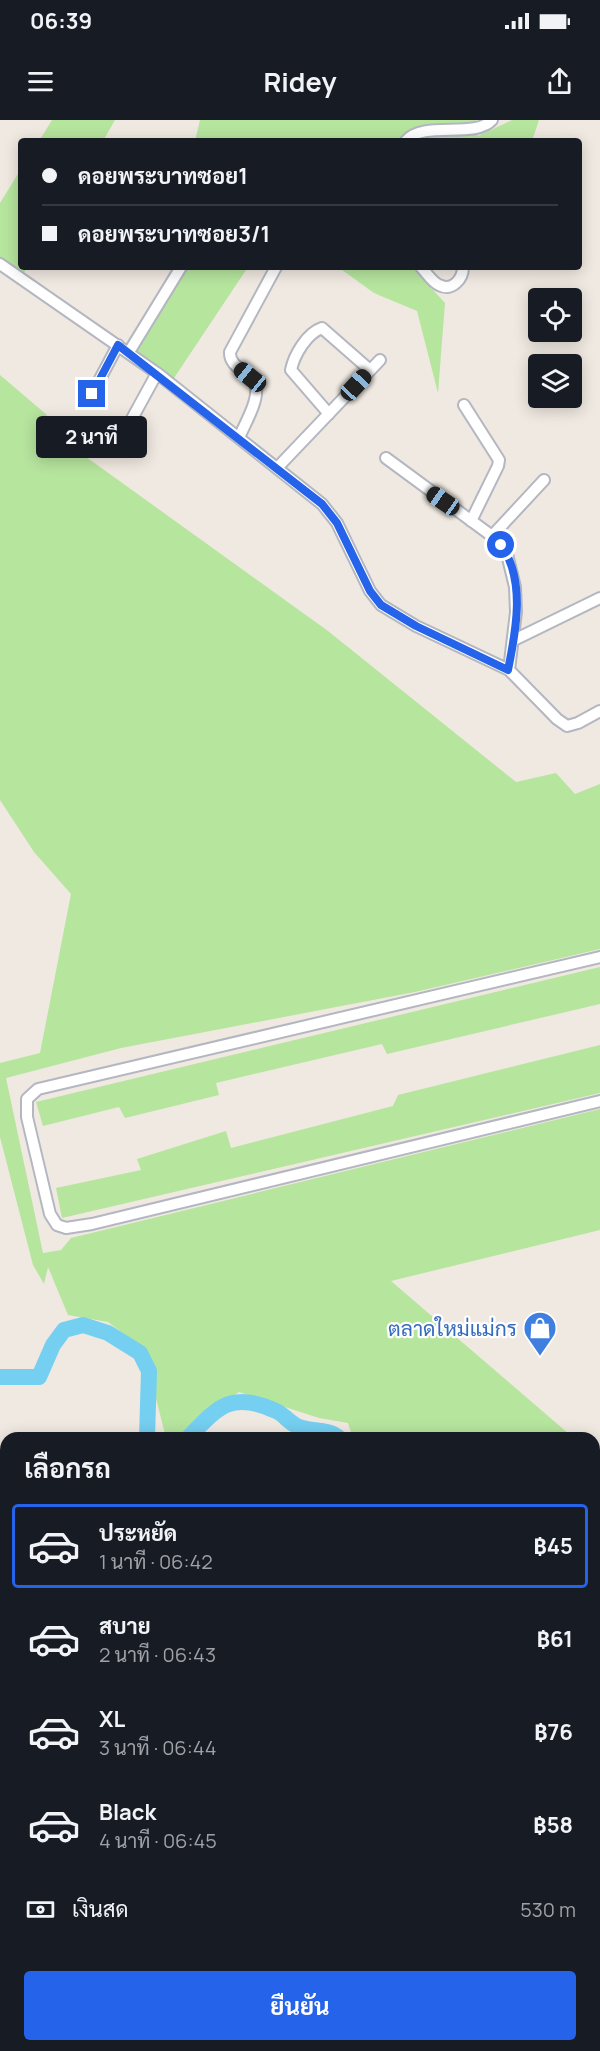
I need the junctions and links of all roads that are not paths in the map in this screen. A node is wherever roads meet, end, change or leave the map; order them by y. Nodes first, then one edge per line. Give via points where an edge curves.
1 (492, 120) edge
2 (410, 138) edge
3 (0, 264) edge
4 (179, 270) edge
5 (274, 270) edge
6 (423, 270) edge
7 (463, 270) edge
8 (118, 345) junction
9 (129, 352) junction
10 (380, 360) dead end
11 (370, 370) junction
12 (157, 373) junction
13 (92, 394) dead end
14 (464, 405) dead end
15 (329, 414) junction
16 (238, 438) junction
17 (117, 440) dead end
18 (386, 458) dead end
19 (277, 468) junction
20 (544, 480) dead end
21 (471, 520) junction
22 (492, 536) junction
23 (600, 598) edge
24 (514, 640) junction
25 (508, 670) junction
26 (600, 711) edge
27 (600, 957) edge
28 (600, 1101) edge

1 - 2 street via 482,126 418,132
3 - 8 street
4 - 9 street
5 - 16 street via 230,352 233,363 250,377 257,391
6 - 7 street via 438,285 448,287 457,283
8 - 9 street
8 - 13 street
9 - 12 street
10 - 11 street
11 - 15 street
11 - 15 street via 322,328 310,335 291,370
12 - 16 street
12 - 17 street
14 - 21 street via 499,460
15 - 19 street
16 - 19 street
18 - 21 street
19 - 25 street via 330,514 381,605
20 - 22 street
21 - 22 street
22 - 24 street via 507,554 513,572
23 - 24 street
24 - 25 street
25 - 26 street via 567,726
27 - 28 street via 38,1089 27,1099 27,1117 50,1214 57,1225 66,1228

